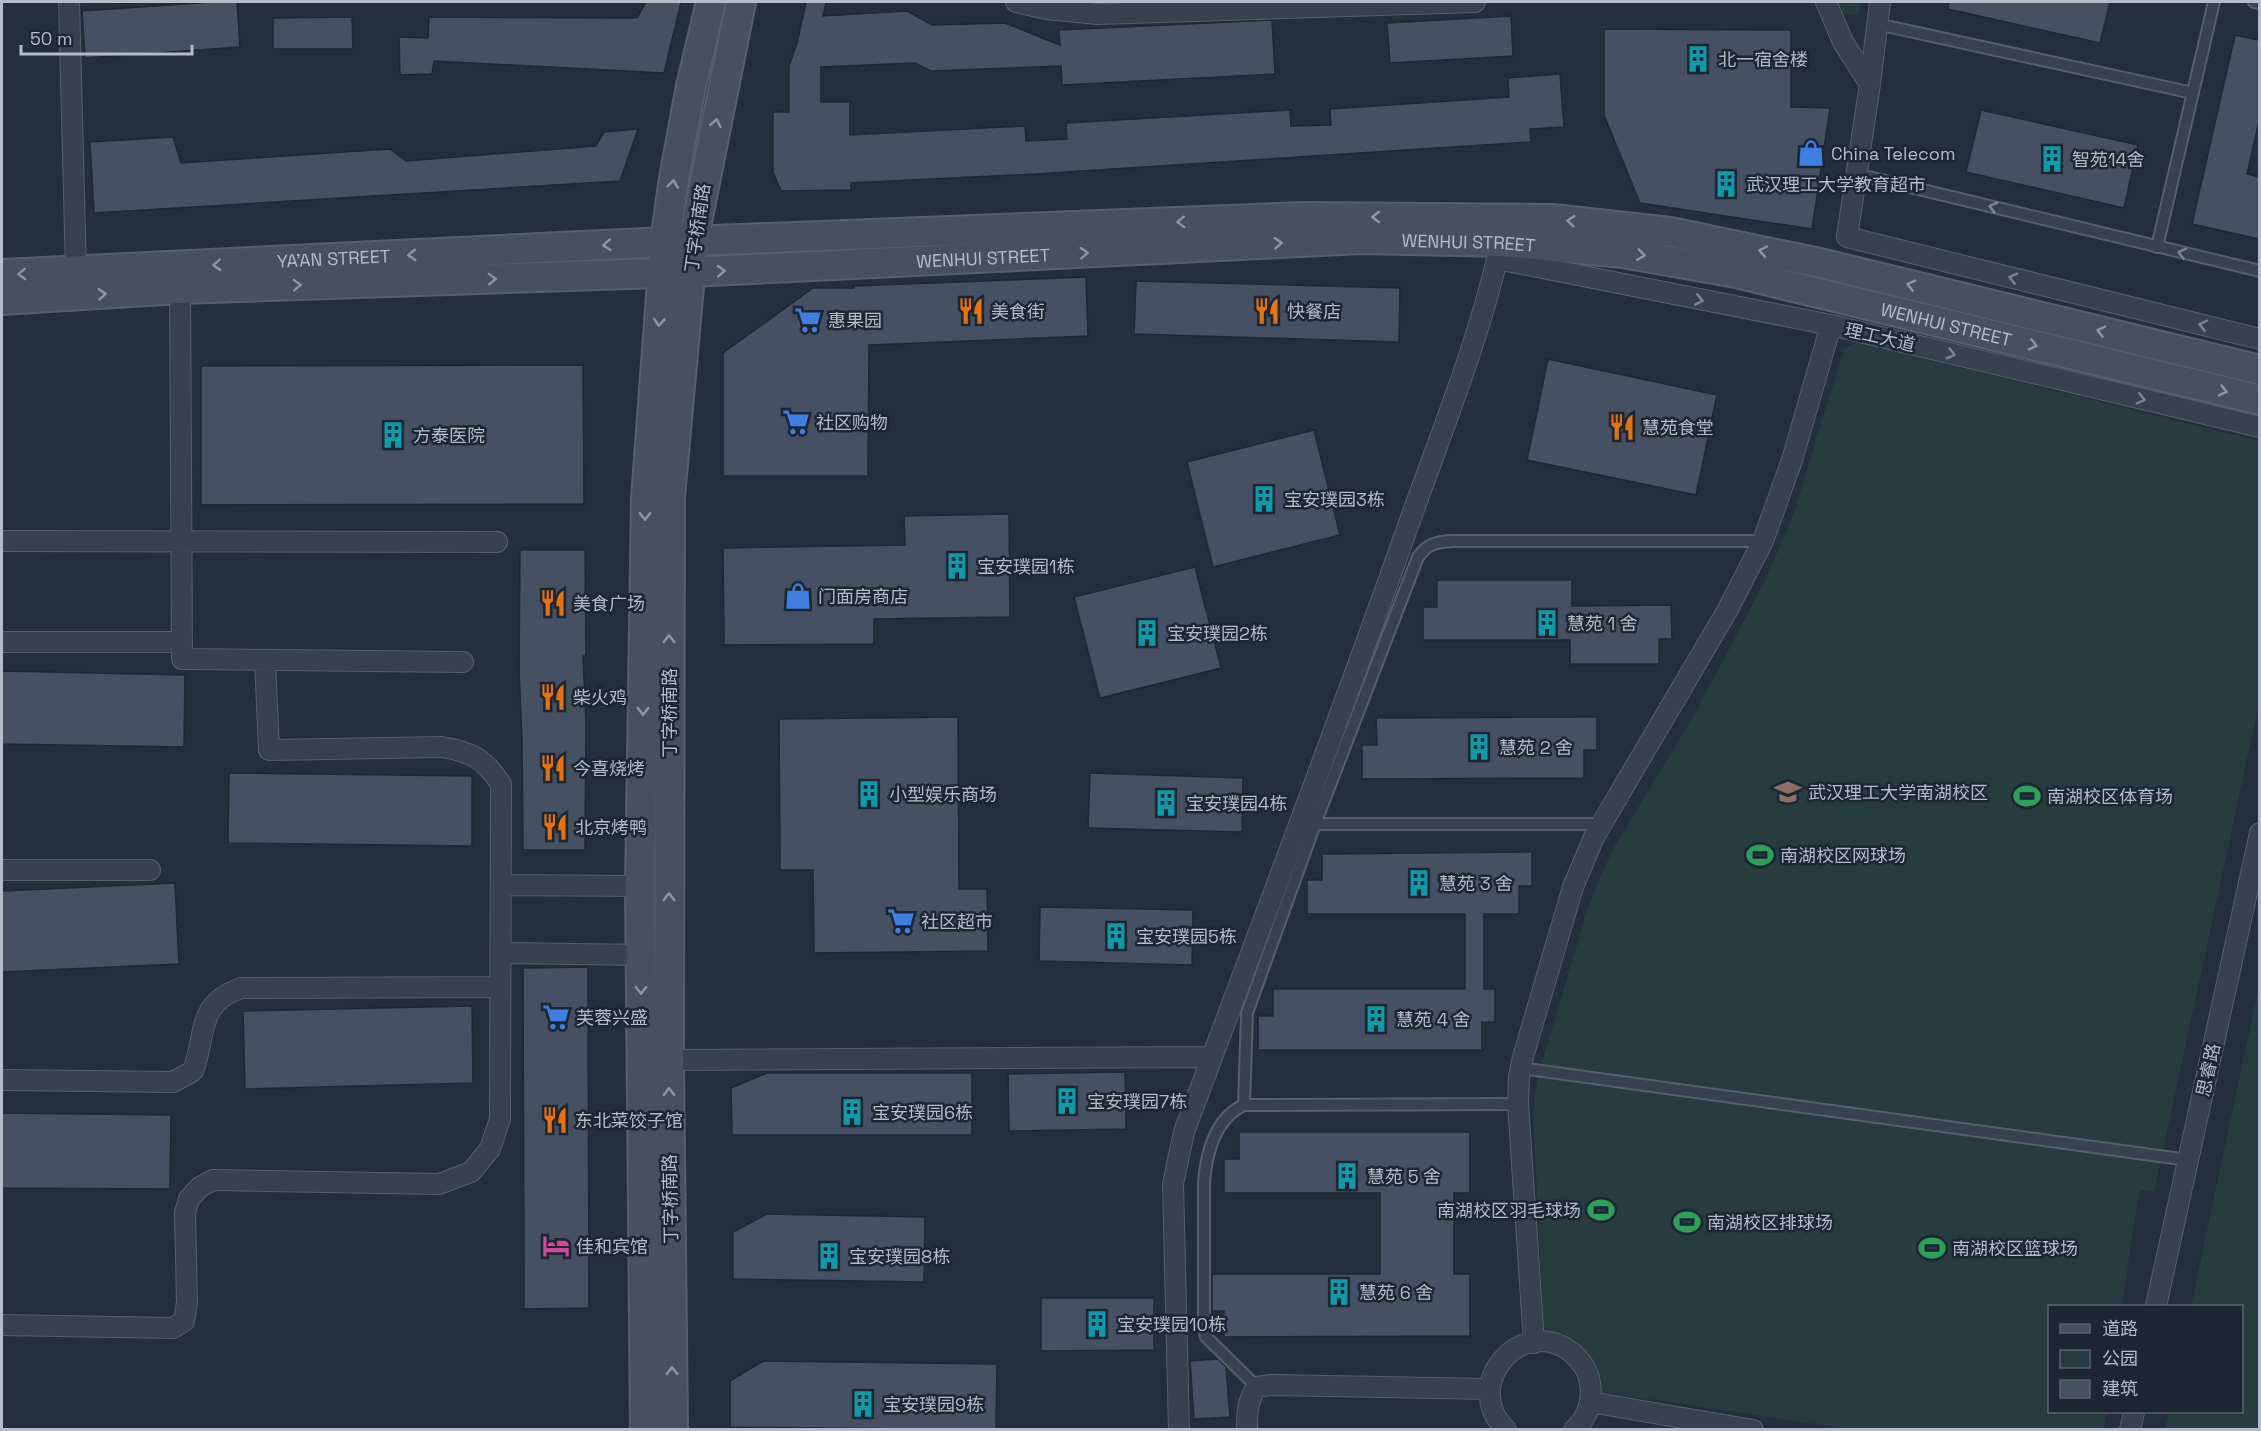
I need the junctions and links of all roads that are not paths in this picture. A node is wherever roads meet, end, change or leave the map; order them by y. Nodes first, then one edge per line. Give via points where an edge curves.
1 (69, 2) edge
2 (711, 2) edge
3 (741, 2) edge
4 (1016, 2) edge
5 (1476, 2) edge
6 (1826, 2) edge
7 (1880, 2) edge
8 (2214, 2) edge
9 (2254, 2) edge
10 (2259, 3) edge
11 (1278, 5) edge
12 (1877, 24) junction
13 (1870, 84) junction
14 (2193, 93) junction
15 (1856, 174) junction
16 (665, 242) junction
17 (693, 242) junction
18 (2157, 247) junction
19 (1499, 251) junction
20 (76, 271) junction
21 (690, 272) junction
22 (2259, 272) edge
23 (663, 273) junction
24 (2, 274) edge
25 (180, 278) junction
26 (2, 300) edge
27 (1831, 325) junction
28 (2259, 339) edge
29 (2259, 370) edge
30 (2259, 400) edge
31 (2259, 427) edge
32 (2, 541) edge
33 (1763, 541) junction
34 (182, 542) junction
35 (497, 542) dead end
36 (2, 642) edge
37 (182, 642) junction
38 (265, 660) junction
39 (463, 662) dead end
40 (1315, 824) junction
41 (1600, 824) junction
42 (2259, 833) edge
43 (2, 870) edge
44 (150, 870) dead end
45 (501, 885) junction
46 (640, 886) junction
47 (501, 953) junction
48 (640, 955) junction
49 (500, 987) junction
50 (1212, 1057) junction
51 (655, 1060) junction
52 (1520, 1068) junction
53 (2, 1080) edge
54 (1518, 1104) junction
55 (1244, 1105) junction
56 (2188, 1160) junction
57 (2156, 1305) edge
58 (2, 1325) edge
59 (1534, 1343) junction
60 (1257, 1387) junction
61 (1490, 1389) junction
62 (1590, 1402) junction
63 (2134, 1413) edge
64 (645, 1430) edge
65 (673, 1430) edge
66 (1179, 1430) edge
67 (1248, 1430) edge
68 (1506, 1430) edge
69 (1574, 1430) edge
70 (1753, 1430) edge
71 (2130, 1430) edge

1 - 20 street
16 -> 2 main road, 丁字桥南路 via 691,86
17 -> 3 main road, 丁字桥南路
4 - 11 street via 1098,14
5 - 11 street
6 - 13 street via 1843,42
7 - 12 street
8 - 14 lane
9 - 10 lane
12 - 13 street
12 - 14 lane
13 - 15 street
14 - 18 lane
18 -> 15 lane
28 -> 15 street via 1848,237
16 - 17 main road, WENHUI STREET
16 - 23 main road, 丁字桥南路
16 -> 25 main road, YA'AN STREET
17 - 21 main road, 丁字桥南路
29 -> 17 main road, WENHUI STREET via 1820,263 1670,232 1554,219 1305,217
22 -> 18 lane
21 -> 19 main road, WENHUI STREET via 1362,239
19 -> 27 street, 理工大道
19 -> 30 main road, WENHUI STREET via 1623,253 1736,273
19 - 50 street via 1465,363 1344,705
20 -> 24 main road, YA'AN STREET
20 - 25 main road, YA'AN STREET
21 - 23 main road, WENHUI STREET
51 -> 21 main road, 丁字桥南路 via 670,497
25 -> 23 main road, YA'AN STREET
23 -> 46 main road, 丁字桥南路 via 646,498
26 -> 25 main road, YA'AN STREET
25 - 34 street
27 -> 31 street, 理工大道
27 - 33 street via 1792,460
32 - 34 street
33 - 40 lane via 1431,543 1418,557
33 - 41 street via 1727,611
34 - 35 street
34 - 37 street
36 - 37 street
37 - 38 street via 182,659
38 - 39 street
38 - 45 street via 269,750 442,747 464,751 492,770 501,784
40 - 41 lane
40 - 55 lane via 1247,1013
41 - 52 street via 1573,887
42 - 56 street, 思睿路
43 - 44 street
45 - 46 street
45 - 47 street
46 - 48 main road, 丁字桥南路
47 - 48 street
47 - 49 street
48 -> 51 main road, 丁字桥南路
49 - 53 street via 241,988 224,994 210,1008 193,1071 173,1082
49 - 58 street via 500,1119 490,1149 471,1172 439,1184 213,1180 189,1199 185,1213 184,1321 173,1328
50 - 51 street
50 - 66 street via 1184,1131 1173,1184
51 - 64 main road, 丁字桥南路
65 -> 51 main road, 丁字桥南路
52 - 54 street
52 - 56 lane
54 - 55 lane
54 - 59 street
55 - 60 lane via 1226,1118 1206,1161 1204,1326 1206,1337
56 - 57 street, 思睿路
59 - 61 street via 1503,1358
59 - 62 street via 1558,1345 1578,1358 1589,1378
60 - 61 street
60 - 67 street via 1247,1408
61 - 68 street via 1494,1414
62 - 69 street
62 - 70 street
63 - 71 street

